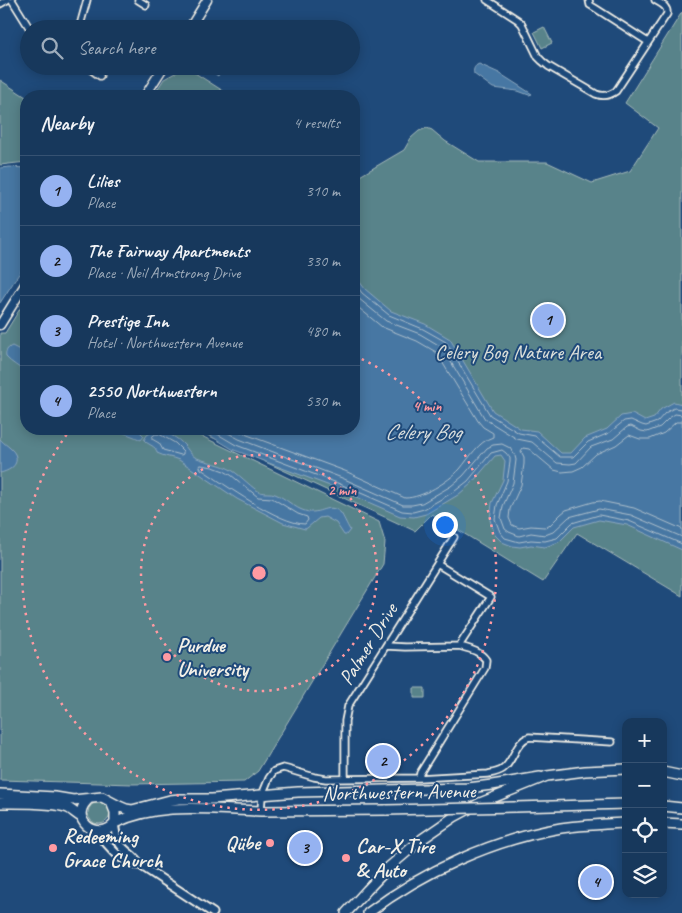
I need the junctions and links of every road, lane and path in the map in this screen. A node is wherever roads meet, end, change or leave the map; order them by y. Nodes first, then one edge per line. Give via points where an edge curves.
1 (6, 0) edge
2 (12, 0) edge
3 (88, 0) edge
4 (138, 0) edge
5 (207, 0) edge
6 (487, 0) edge
7 (589, 0) edge
8 (655, 0) edge
9 (0, 4) edge
10 (146, 5) dead end
11 (24, 20) edge
12 (82, 20) edge
13 (194, 20) edge
14 (648, 42) junction
15 (158, 75) edge
16 (148, 90) edge
17 (20, 293) edge
18 (0, 325) edge
19 (454, 537) dead end
20 (437, 564) junction
21 (386, 646) junction
22 (460, 646) junction
23 (612, 742) dead end
24 (622, 769) edge
25 (667, 773) edge
26 (547, 776) junction
27 (682, 776) edge
28 (418, 778) junction
29 (345, 779) junction
30 (0, 794) edge
31 (262, 795) junction
32 (90, 798) junction
33 (111, 802) junction
34 (0, 803) edge
35 (622, 804) edge
36 (667, 806) edge
37 (682, 808) edge
38 (261, 810) junction
39 (81, 817) junction
40 (622, 823) edge
41 (667, 823) edge
42 (114, 824) junction
43 (682, 824) edge
44 (96, 831) junction
45 (140, 865) junction
46 (200, 910) edge
47 (213, 913) edge
48 (346, 913) edge
49 (368, 913) edge

1 - 9 street
2 - 11 street
3 - 12 street
4 - 10 street
5 - 13 main road
6 - 14 street via 522,24 542,61 600,96 616,91
7 - 14 street via 590,5
8 - 14 street via 666,7 667,14
15 - 16 main road
17 - 18 main road
19 - 20 street, Palmer Drive
20 - 21 street, Palmer Drive
20 - 22 street via 491,597
21 - 22 street
21 - 29 street, Palmer Drive via 348,706
22 - 28 street via 480,654 486,660 485,668
23 - 28 street via 529,737 520,744 508,764 495,773
24 - 26 main road
25 - 27 main road
26 - 31 main road, Northwestern Avenue via 468,788
26 - 48 main road via 454,817 389,868
28 - 29 street
29 - 31 street via 321,779 283,768 271,774
30 - 32 main road via 73,800
31 - 33 main road, Northwestern Avenue via 180,798 132,810
31 - 38 street
32 - 33 main road via 102,797
32 - 39 main road via 81,810
33 - 42 main road via 115,812
34 - 39 main road via 64,807
35 - 38 main road, Northwestern Avenue, bridge
36 - 37 main road
38 - 42 main road, Northwestern Avenue via 174,808 148,812
39 - 44 main road
40 - 49 main road via 562,828 490,847 413,882
41 - 43 main road
42 - 44 main road
42 - 45 street via 118,841
44 - 45 street via 122,858 133,865
45 - 46 street
46 - 47 street

